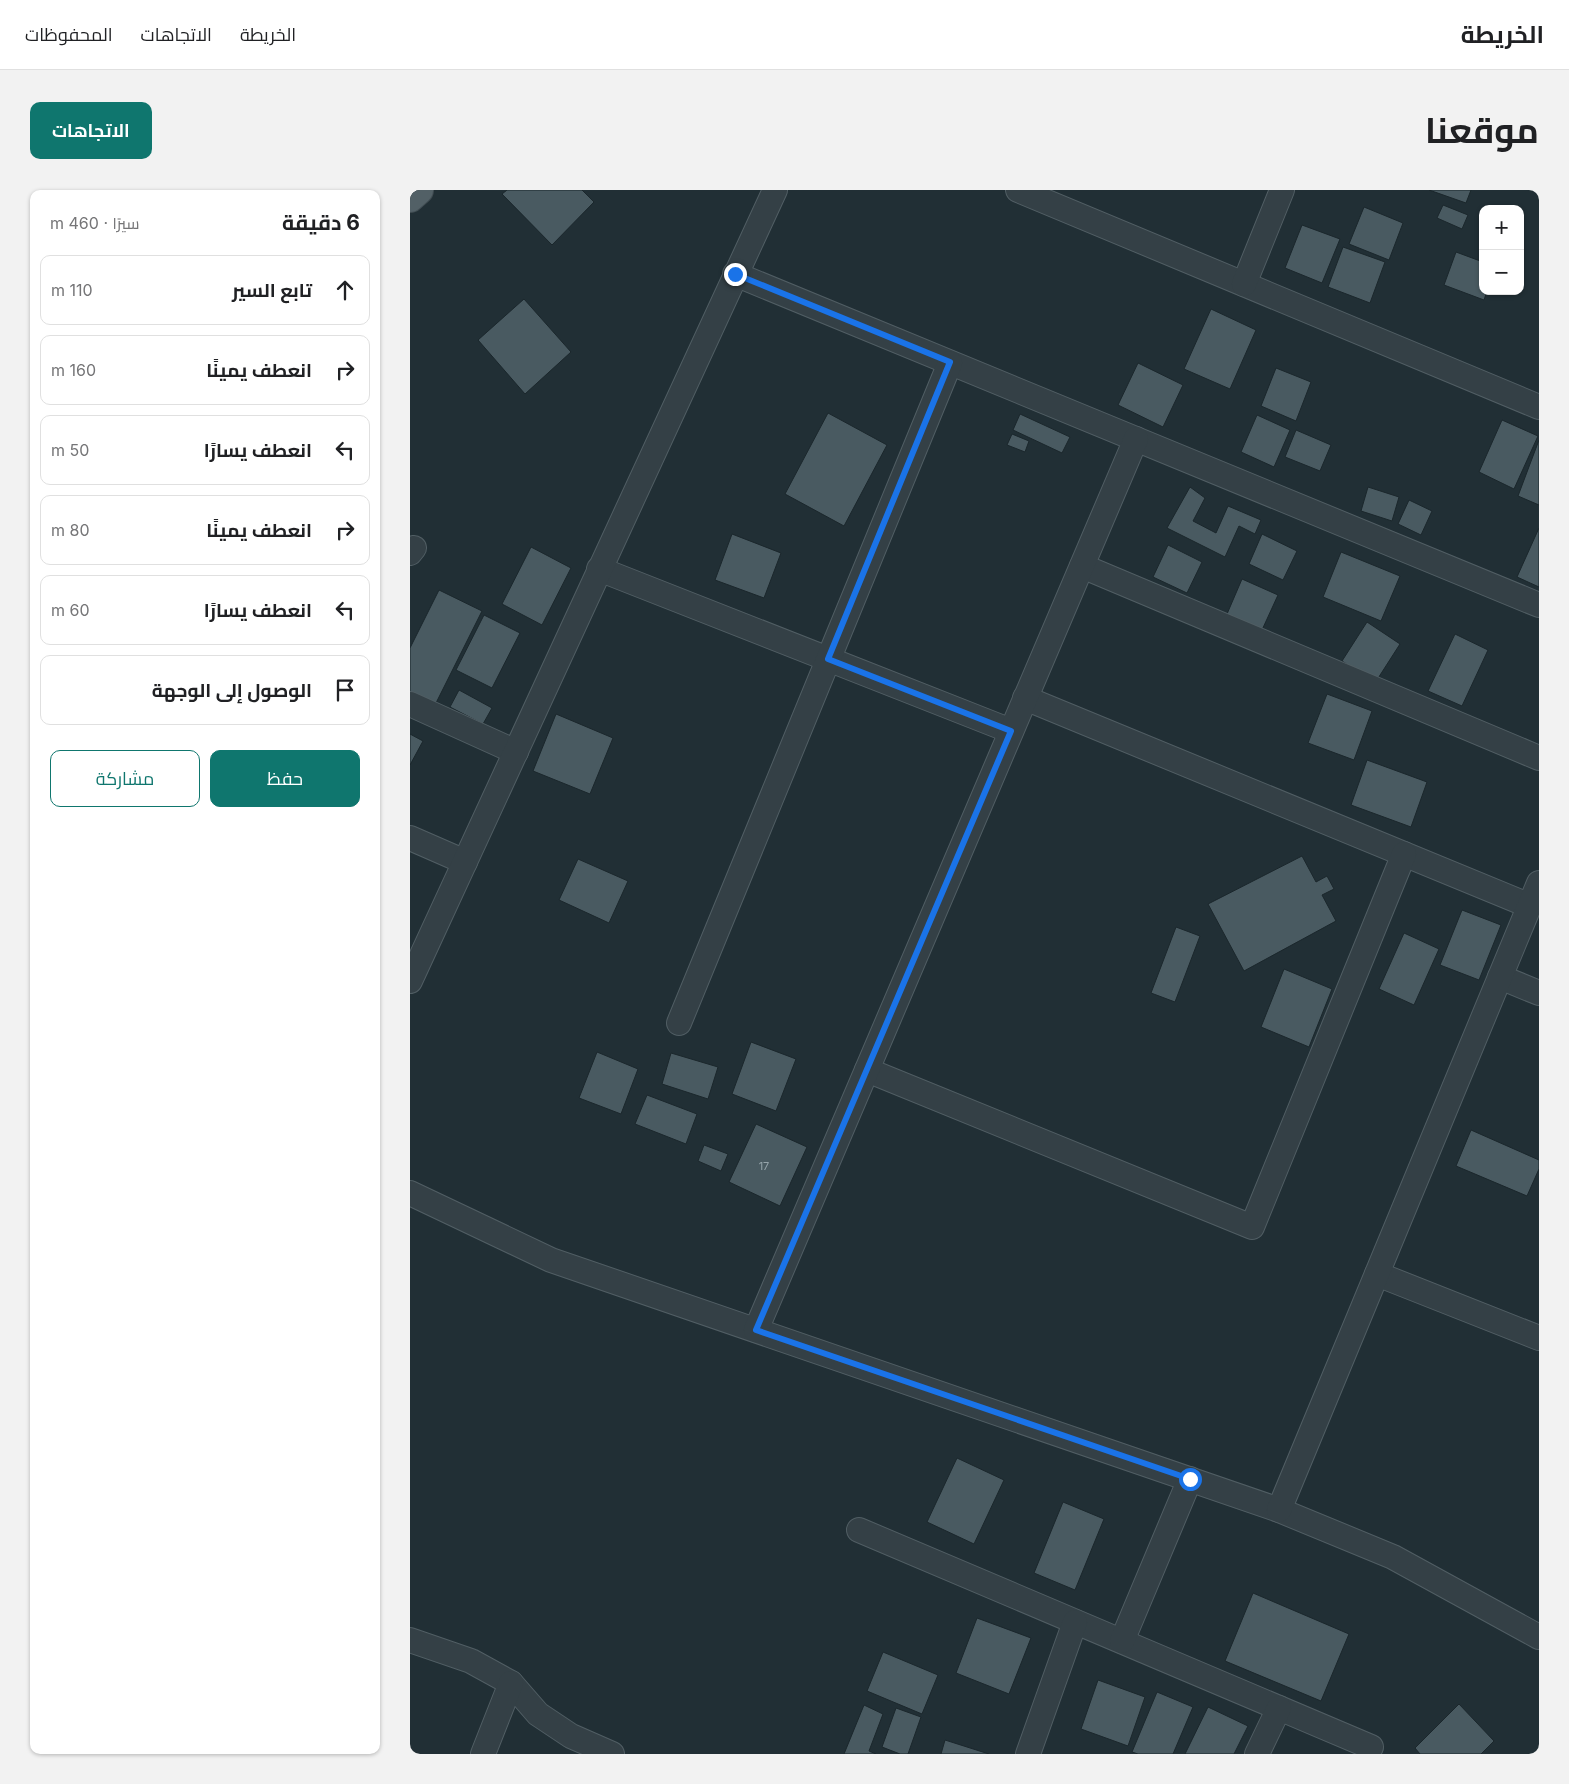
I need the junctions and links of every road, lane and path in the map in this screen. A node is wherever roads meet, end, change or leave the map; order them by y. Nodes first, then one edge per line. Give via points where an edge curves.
1 (419, 190) edge
2 (775, 190) edge
3 (1018, 190) edge
4 (1282, 190) edge
5 (410, 198) edge
6 (735, 274) junction
7 (1244, 284) junction
8 (950, 362) junction
9 (1539, 407) edge
10 (1136, 439) junction
11 (1082, 566) junction
12 (599, 569) junction
13 (1539, 605) edge
14 (828, 659) junction
15 (1025, 698) junction
16 (410, 704) edge
17 (1011, 731) junction
18 (516, 752) junction
19 (1539, 758) edge
20 (410, 838) edge
21 (1404, 854) junction
22 (465, 862) junction
23 (1539, 883) edge
24 (1530, 906) junction
25 (1500, 977) junction
26 (410, 981) edge
27 (1539, 994) edge
28 (679, 1023) dead end
29 (867, 1070) junction
30 (410, 1193) edge
31 (1377, 1274) junction
32 (756, 1330) junction
33 (1539, 1338) edge
34 (1190, 1479) junction
35 (1279, 1510) junction
36 (858, 1530) dead end
37 (1076, 1622) junction
38 (1539, 1637) edge
39 (410, 1640) edge
40 (1122, 1641) junction
41 (511, 1683) junction
42 (1279, 1708) junction
43 (1371, 1747) dead end
44 (483, 1754) edge
45 (612, 1754) edge
46 (1028, 1754) edge
47 (1257, 1754) edge

1 - 5 main road
2 - 6 street
3 - 7 street
4 - 7 street
6 - 8 street
6 - 12 street
7 - 9 street
8 - 10 street
8 - 14 street
10 - 11 street
10 - 13 street
11 - 15 street
11 - 19 street
12 - 14 street
12 - 18 street
14 - 17 street
14 - 28 street
15 - 17 street
15 - 21 street
16 - 18 street
17 - 29 street
18 - 22 street
20 - 22 street
21 - 24 street
21 - 29 street via 1252,1227
22 - 26 street
23 - 24 street
24 - 25 street
25 - 27 street
25 - 31 street
29 - 32 street
30 - 32 street via 551,1260
31 - 33 street
31 - 35 street
32 - 34 street
34 - 35 street
34 - 40 street
35 - 38 street via 1393,1557
36 - 37 street
37 - 40 street
37 - 46 street
39 - 41 street via 471,1660
40 - 42 street
41 - 44 street
41 - 45 street via 538,1714 571,1736
42 - 43 street
42 - 47 street

